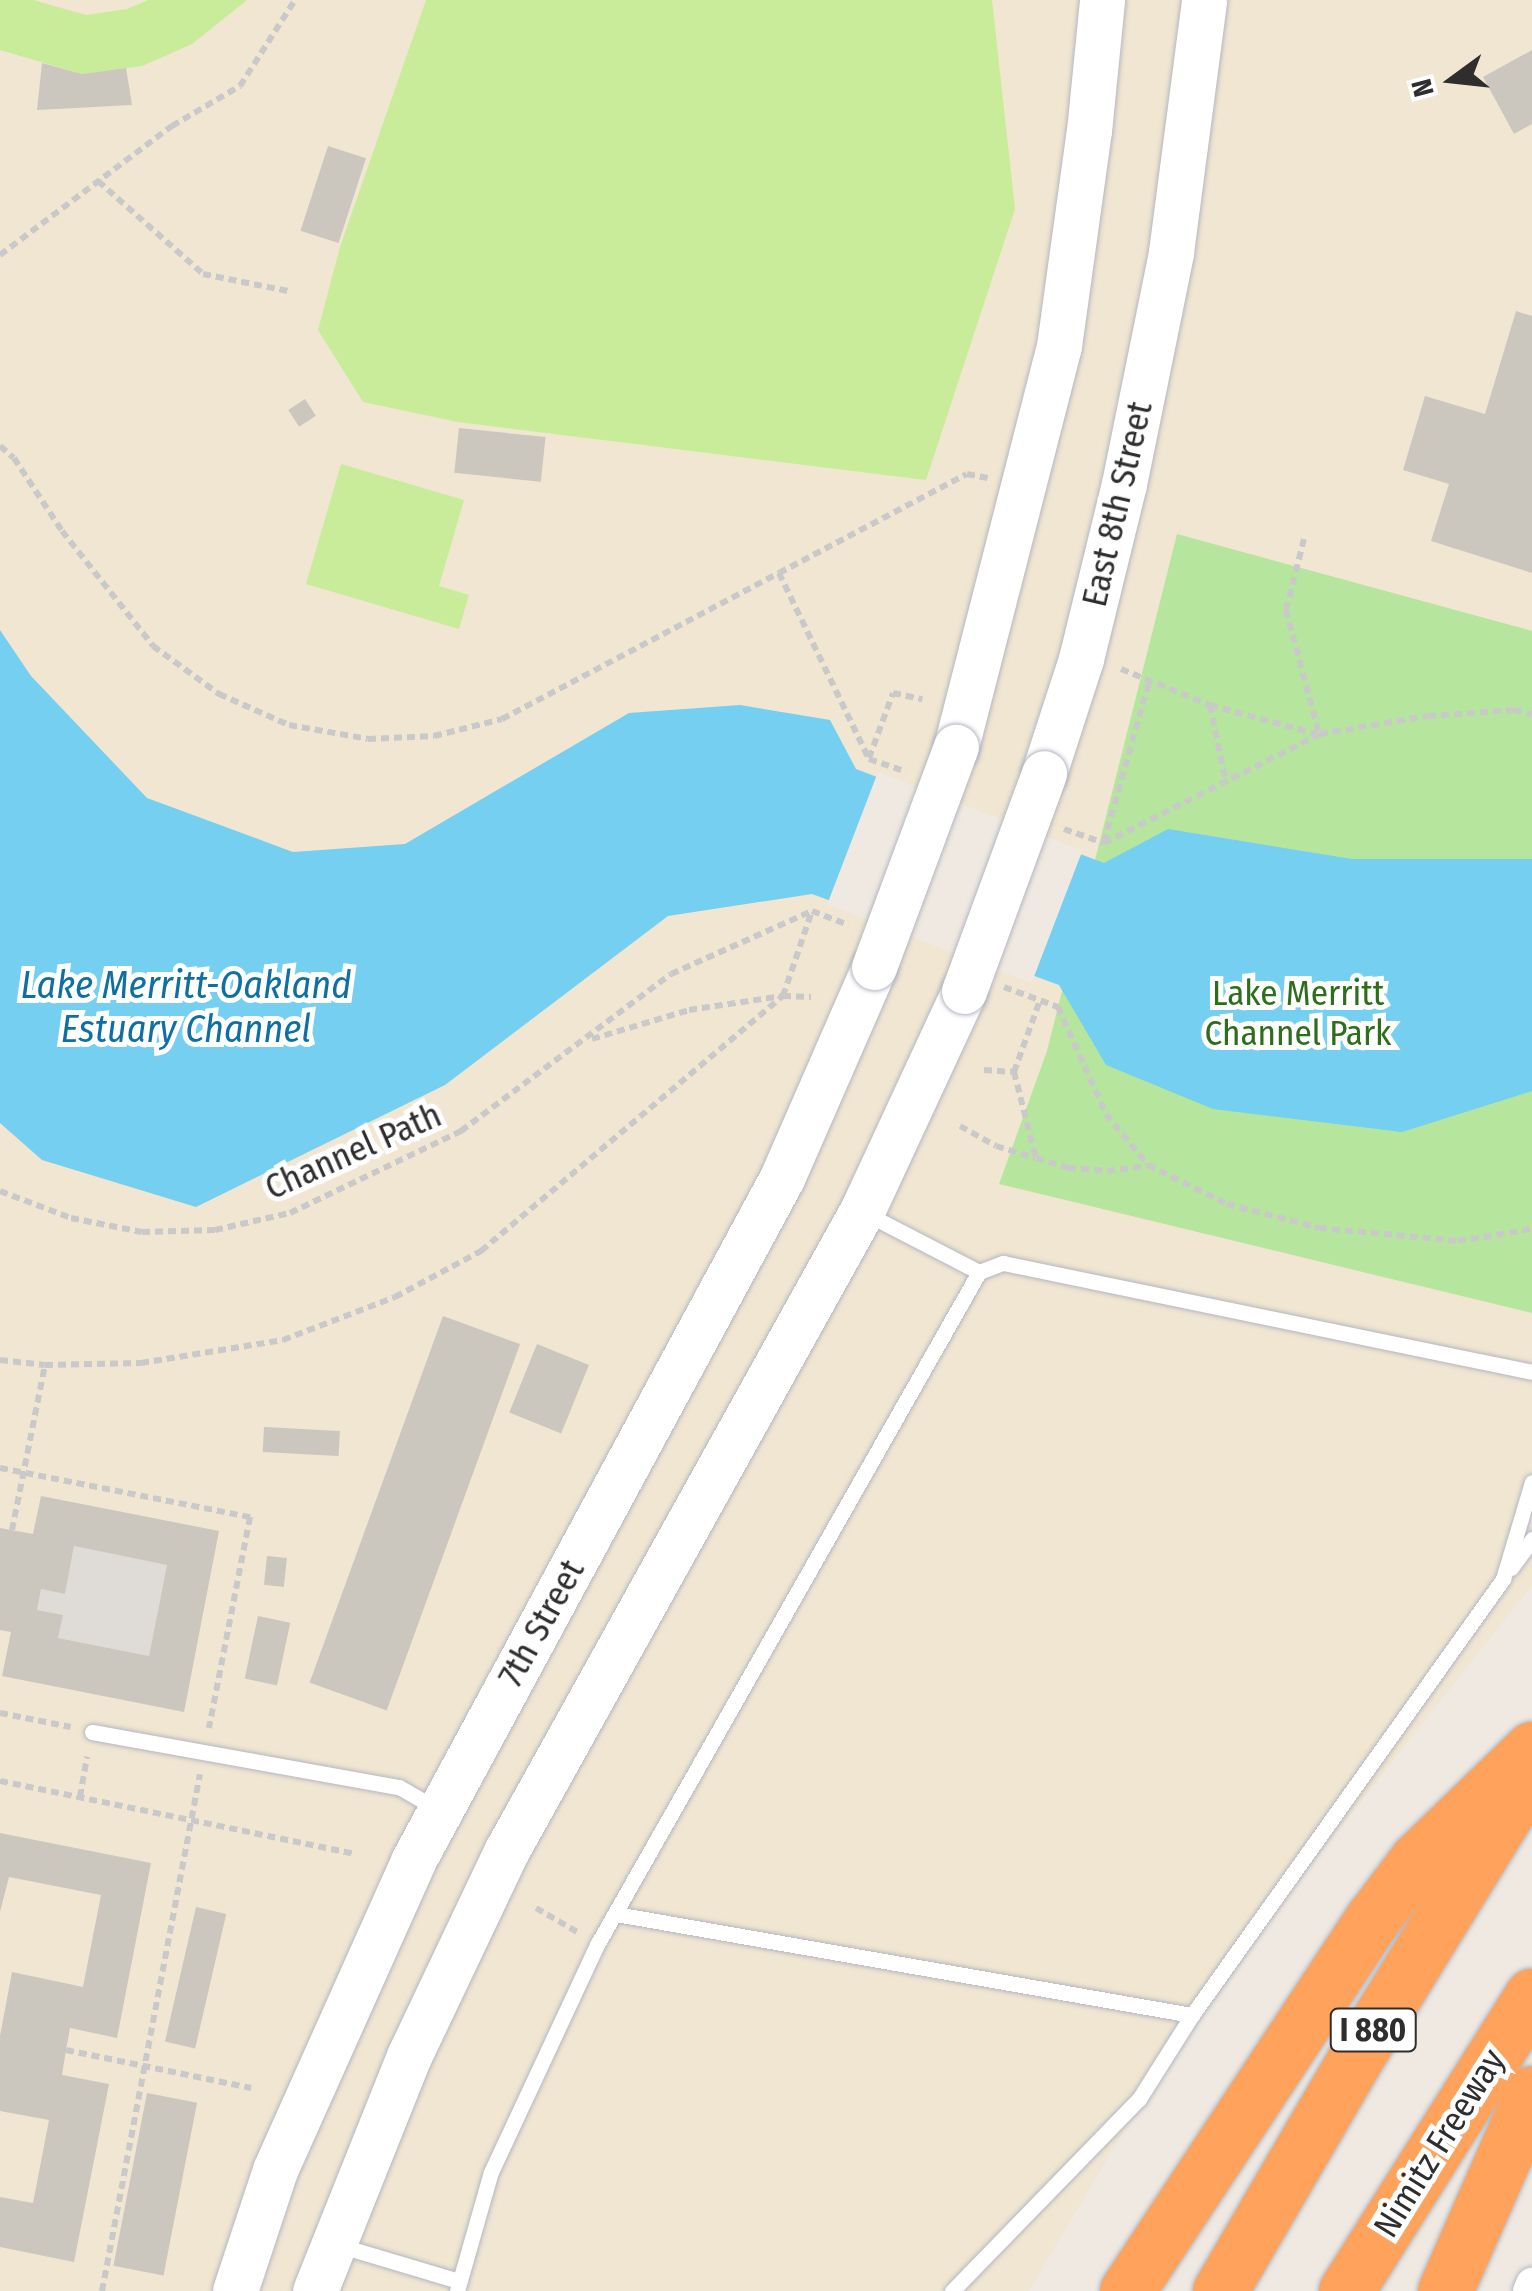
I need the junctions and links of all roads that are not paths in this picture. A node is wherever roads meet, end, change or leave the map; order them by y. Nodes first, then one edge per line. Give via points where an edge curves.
1 (1102, 0) edge
2 (1204, 0) edge
3 (862, 1211) junction
4 (979, 1272) junction
5 (1532, 1372) edge
6 (1532, 1482) edge
7 (1532, 1539) edge
8 (1502, 1579) junction
9 (86, 1731) road end
10 (1532, 1749) edge
11 (1532, 1772) edge
12 (438, 1810) junction
13 (616, 1914) junction
14 (1532, 1996) edge
15 (1192, 2015) junction
16 (1532, 2093) edge
17 (332, 2243) junction
18 (458, 2286) edge
19 (235, 2291) edge
20 (315, 2291) edge
21 (952, 2291) edge
22 (1127, 2291) edge
23 (1220, 2291) edge
24 (1346, 2291) edge
25 (1444, 2291) edge

1 - 12 main road, 7th Street, bridge via 1059,346 956,747 874,967 782,1178
2 - 3 main road, East 8th Street, bridge via 1171,252 1081,659 964,991
3 - 4 lane
3 - 17 main road via 507,1850 410,2054
4 - 5 lane via 1003,1263
4 - 13 lane
6 - 8 lane
7 - 8 lane
8 - 15 lane
9 - 12 lane via 400,1787
10 - 22 highway via 1418,1860 1374,1918
11 - 23 highway, I 880
12 - 19 main road, 7th Street via 275,2170
13 - 15 lane
13 - 18 lane via 491,2172
14 - 24 highway, Nimitz Freeway
15 - 21 lane via 1139,2099
16 - 25 highway
17 - 18 lane
17 - 20 main road

